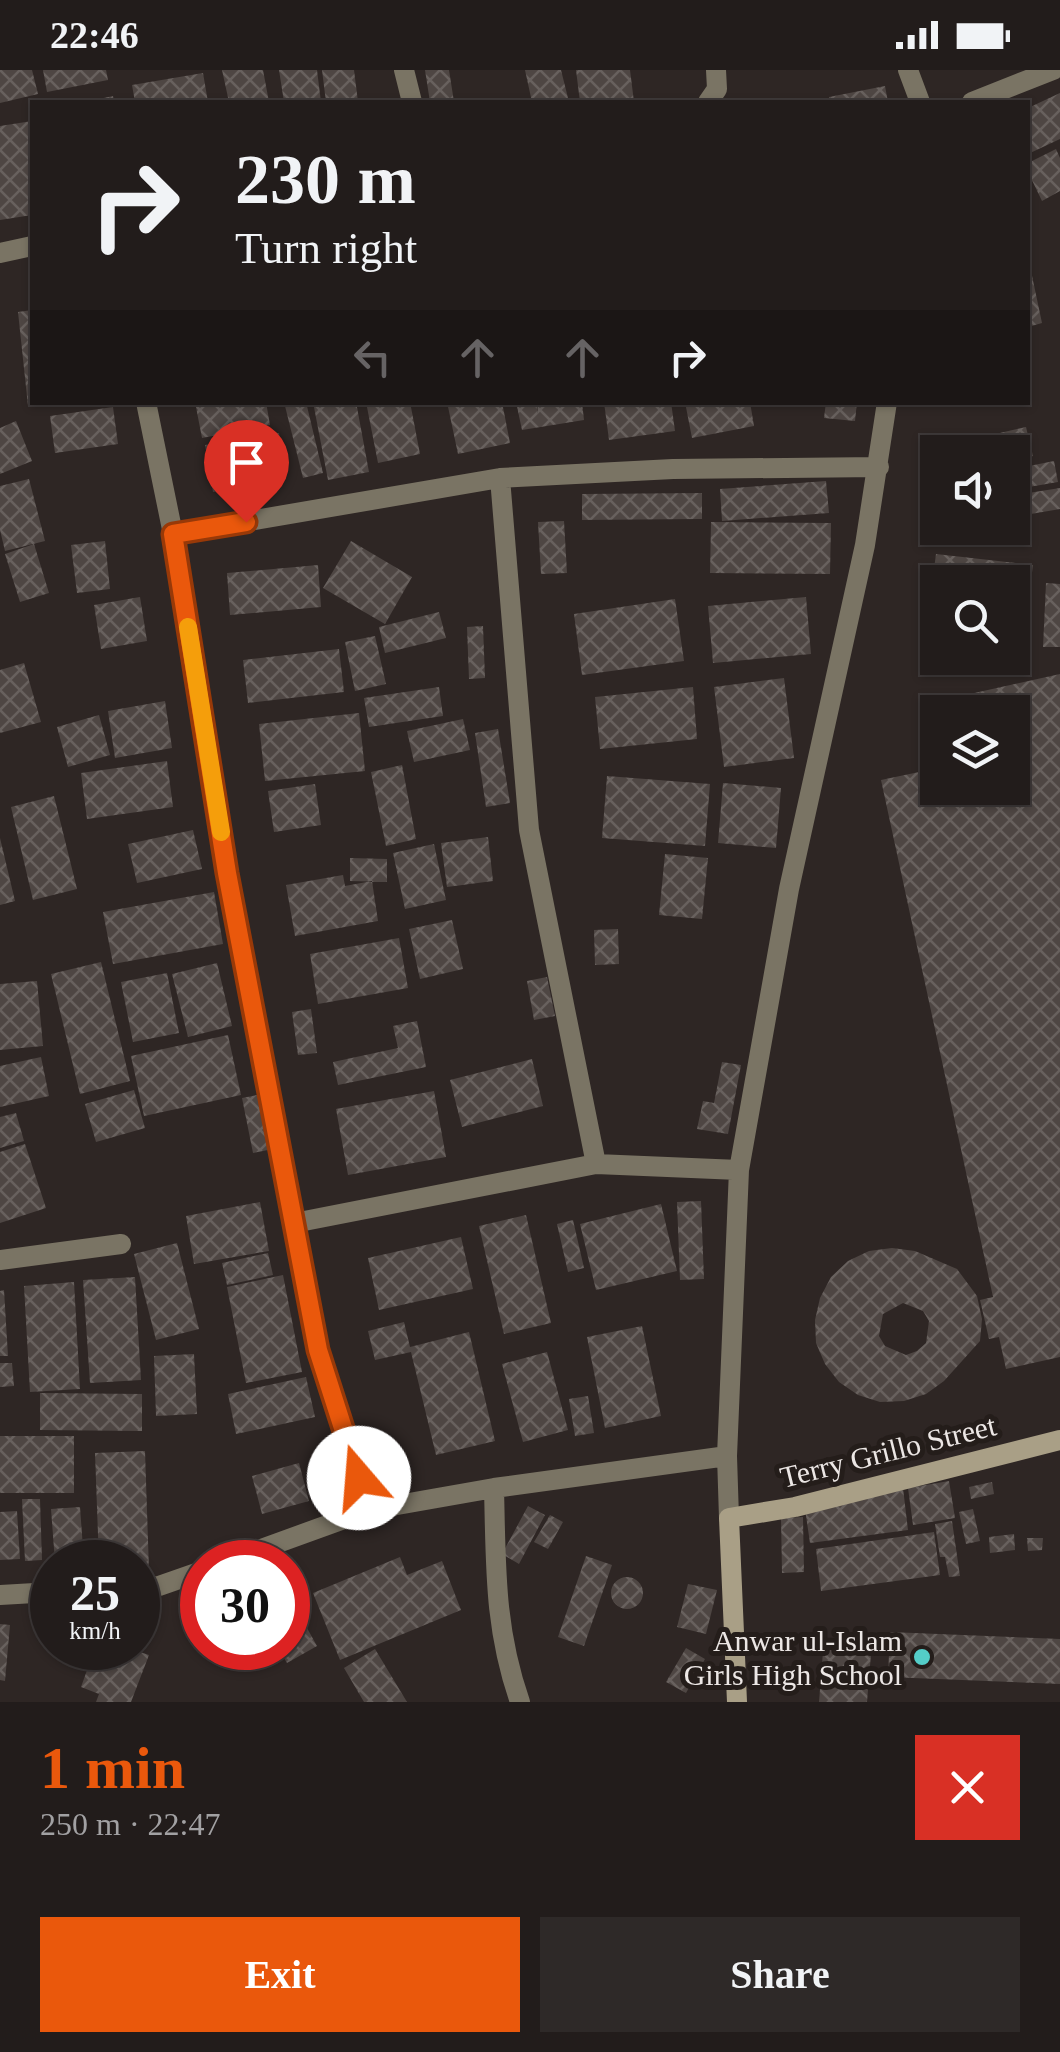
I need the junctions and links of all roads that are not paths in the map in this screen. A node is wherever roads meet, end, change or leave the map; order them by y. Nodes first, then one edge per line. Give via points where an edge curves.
1 (404, 70) edge
2 (716, 70) edge
3 (908, 70) edge
4 (1053, 70) edge
5 (412, 100) edge
6 (709, 100) edge
7 (919, 100) edge
8 (977, 100) edge
9 (30, 246) edge
10 (0, 252) edge
11 (147, 405) edge
12 (887, 405) edge
13 (879, 467) junction
14 (500, 478) junction
15 (173, 534) junction
16 (596, 1164) junction
17 (739, 1170) junction
18 (294, 1223) junction
19 (121, 1244) dead end
20 (0, 1260) edge
21 (1060, 1440) edge
22 (727, 1456) junction
23 (494, 1488) junction
24 (370, 1510) junction
25 (730, 1518) junction
26 (286, 1540) edge
27 (30, 1593) edge
28 (0, 1594) edge
29 (520, 1702) edge
30 (737, 1702) edge

1 - 5 street
2 - 6 street
3 - 7 street
4 - 8 street
9 - 10 street
11 - 15 street
12 - 13 street
13 - 14 street
13 - 17 street via 788,889
14 - 15 street
14 - 16 street via 529,830
15 - 18 street via 227,873
16 - 17 street
16 - 18 street
17 - 22 street
18 - 24 street via 318,1350
19 - 20 street
21 - 25 street, Terry Grillo Street
22 - 23 street
22 - 25 street
23 - 24 street
23 - 29 street via 496,1603
24 - 26 street
25 - 30 street
27 - 28 street

